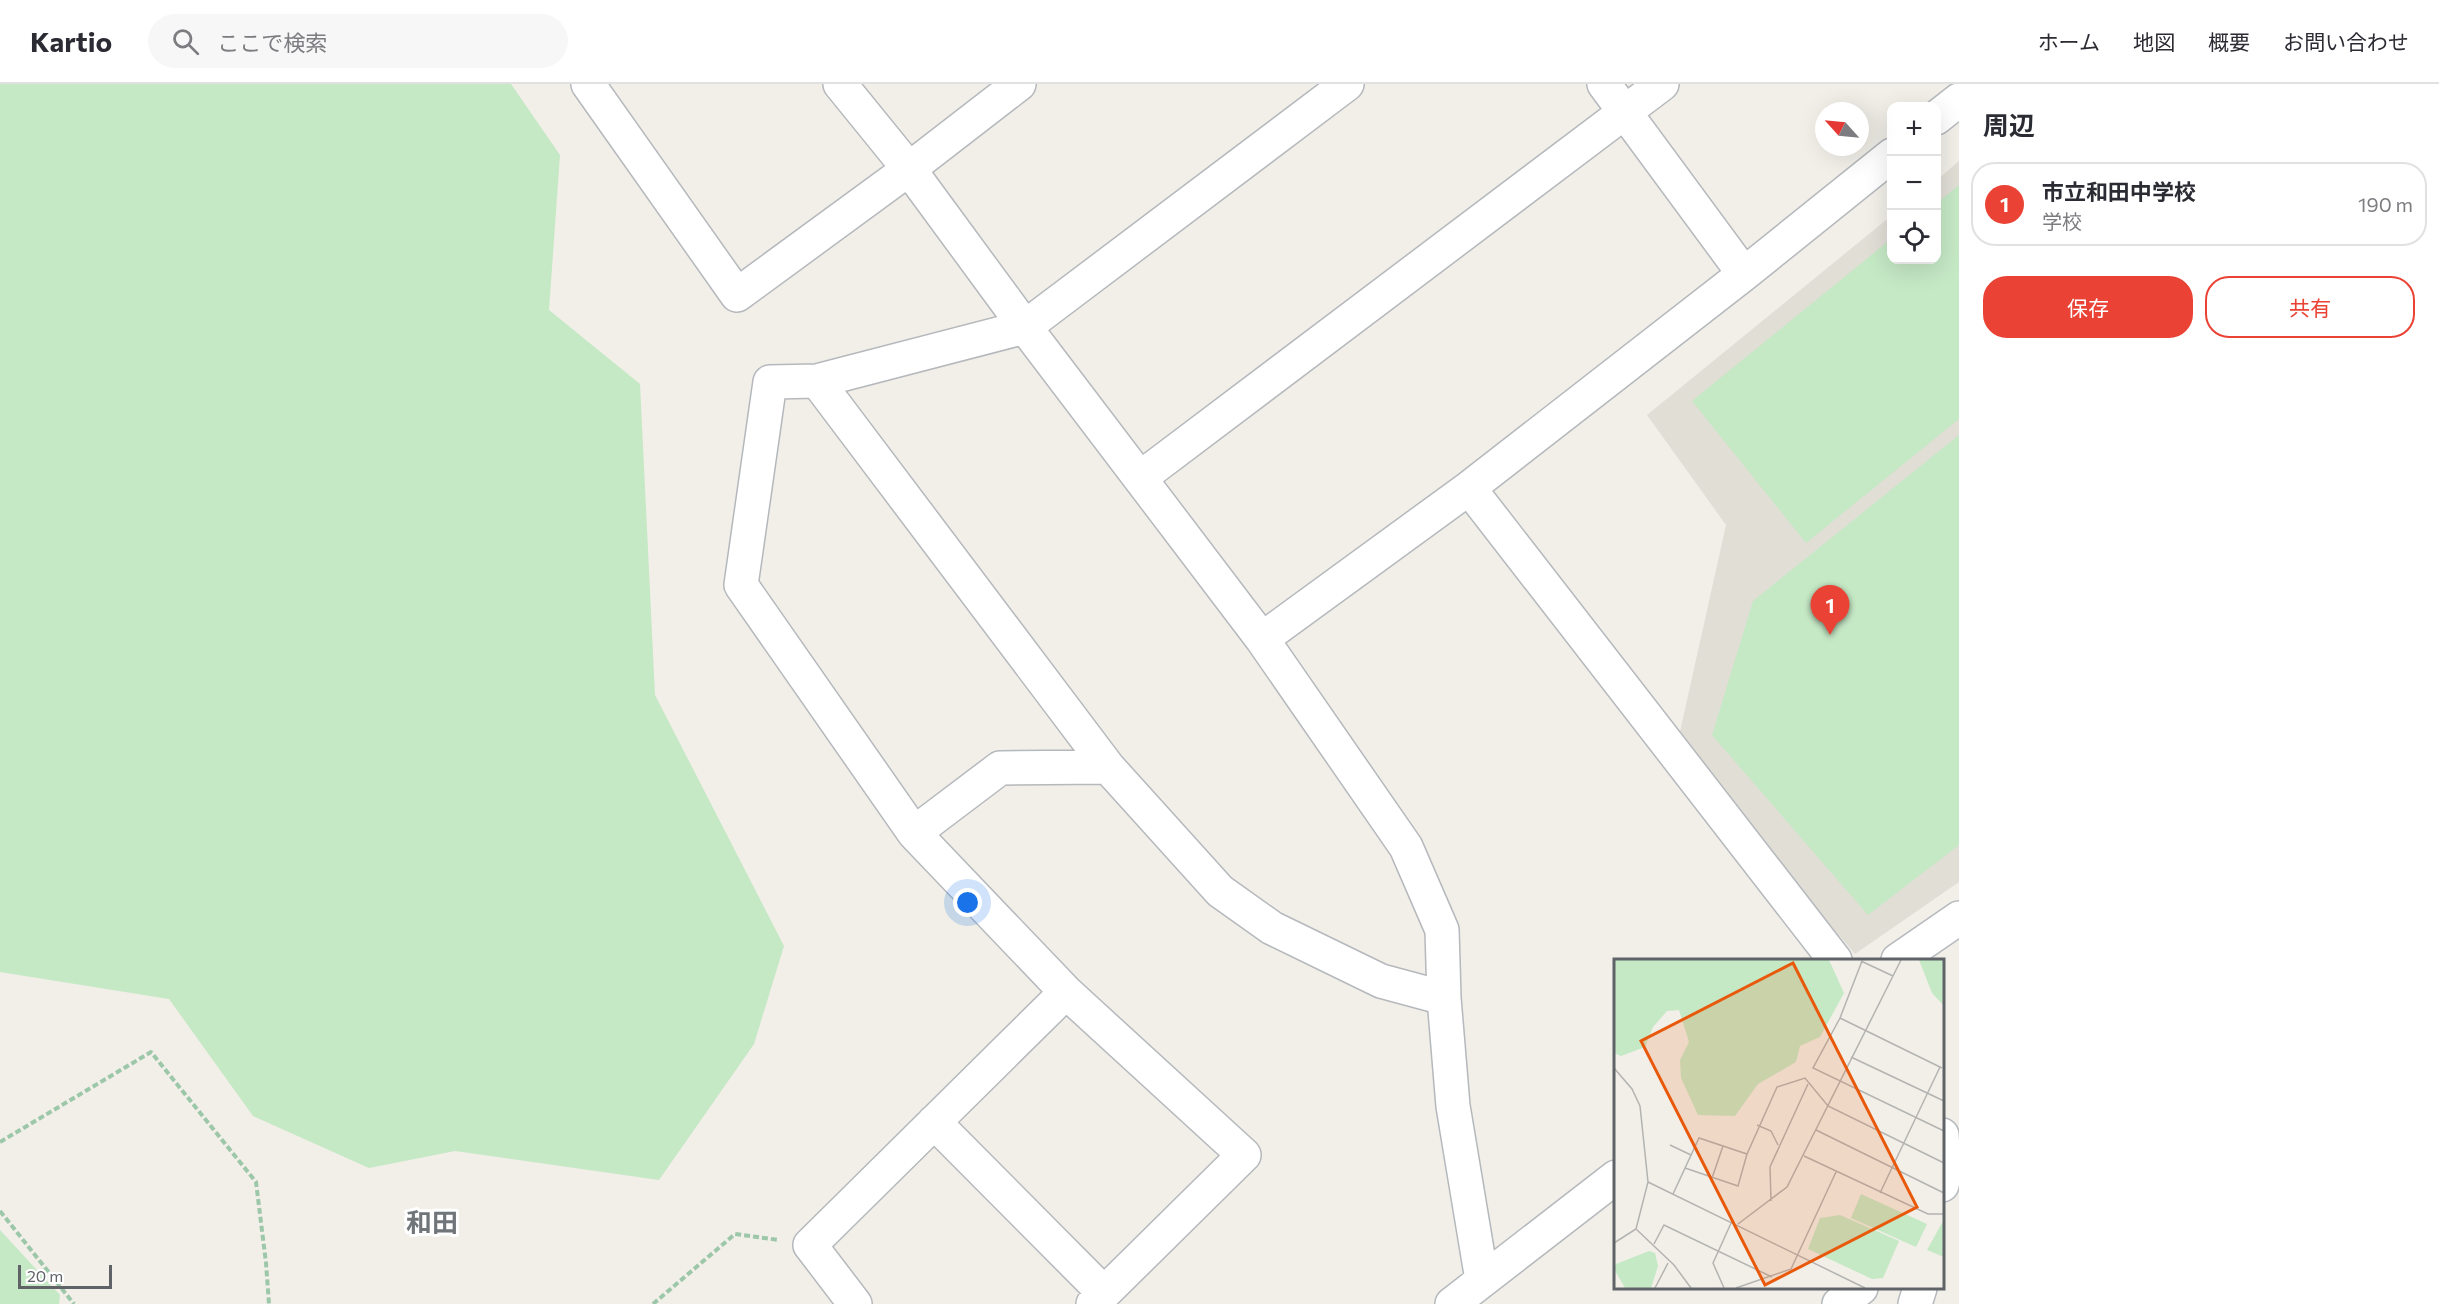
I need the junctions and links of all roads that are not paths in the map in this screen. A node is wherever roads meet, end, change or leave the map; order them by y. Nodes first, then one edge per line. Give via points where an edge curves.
1 (588, 84) edge
2 (840, 84) edge
3 (1019, 84) edge
4 (1347, 84) edge
5 (1604, 84) edge
6 (1662, 84) edge
7 (1959, 100) edge
8 (1626, 111) junction
9 (1941, 114) edge
10 (1891, 156) edge
11 (909, 169) junction
12 (1744, 274) junction
13 (1025, 327) junction
14 (817, 381) junction
15 (1140, 478) junction
16 (1469, 488) junction
17 (1262, 639) junction
18 (1108, 767) junction
19 (914, 833) junction
20 (1959, 918) edge
21 (1834, 959) edge
22 (1899, 959) edge
23 (1066, 992) junction
24 (1444, 998) junction
25 (934, 1122) junction
26 (1944, 1160) edge
27 (1944, 1176) edge
28 (1614, 1179) edge
29 (1482, 1280) junction
30 (1858, 1289) edge
31 (1919, 1289) edge
32 (1098, 1299) edge
33 (855, 1304) edge
34 (1452, 1304) edge
35 (1839, 1304) edge
36 (1915, 1304) edge

1 - 11 street via 737,295
2 - 11 street
3 - 11 street
4 - 13 street
5 - 8 street
6 - 8 street
7 - 9 street
8 - 12 street
8 - 15 street
10 - 12 street
11 - 13 street
12 - 16 street
13 - 14 street
13 - 15 street
14 - 18 street
14 - 19 street via 770,382 741,585
15 - 17 street
16 - 17 street
16 - 21 street
17 - 24 street via 1406,847 1442,930
18 - 19 street via 1000,768
18 - 24 street via 1220,891 1272,928 1381,981
19 - 23 street
20 - 22 street
23 - 25 street
23 - 32 street via 1244,1155
24 - 29 street via 1453,1106
25 - 32 street
25 - 33 street via 810,1245
26 - 27 street
28 - 29 street
29 - 34 street
30 - 35 street
31 - 36 street

